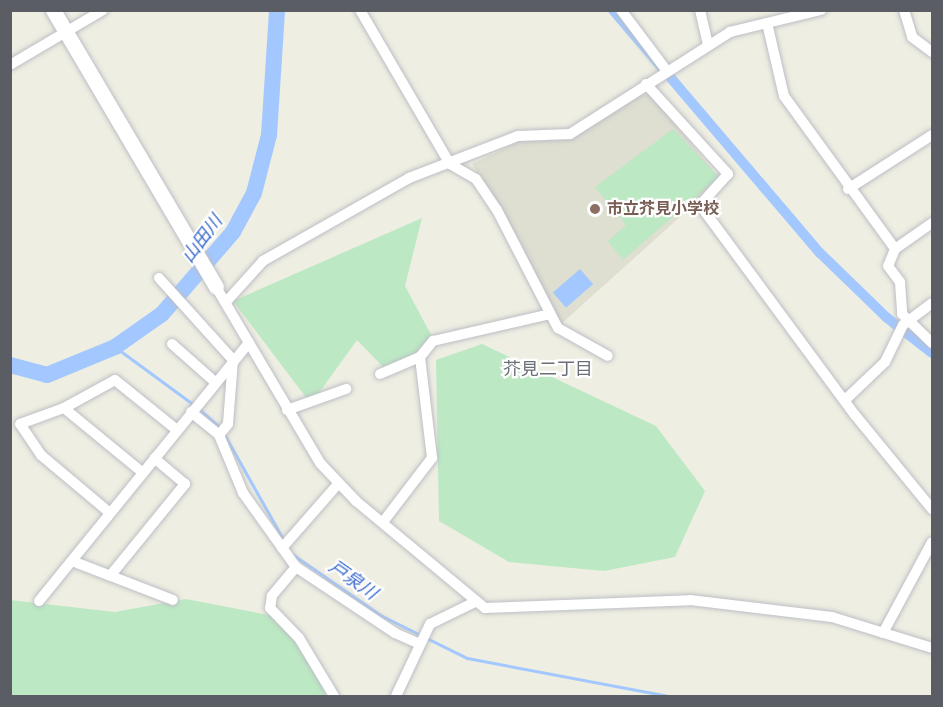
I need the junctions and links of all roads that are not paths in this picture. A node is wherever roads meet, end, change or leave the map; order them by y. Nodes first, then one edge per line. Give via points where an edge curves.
1 (53, 10) edge
2 (103, 10) edge
3 (360, 10) edge
4 (621, 10) edge
5 (700, 10) edge
6 (822, 10) edge
7 (904, 10) edge
8 (791, 14) edge
9 (768, 23) junction
10 (66, 33) junction
11 (708, 45) junction
12 (933, 52) edge
13 (10, 65) edge
14 (667, 70) junction
15 (646, 84) junction
16 (933, 135) edge
17 (450, 164) junction
18 (848, 189) junction
19 (933, 223) edge
20 (895, 249) junction
21 (163, 281) dead end
22 (216, 287) joint
23 (226, 302) junction
24 (933, 303) edge
25 (550, 314) junction
26 (903, 327) junction
27 (249, 343) junction
28 (933, 343) edge
29 (171, 344) dead end
30 (608, 356) dead end
31 (420, 357) junction
32 (233, 360) junction
33 (380, 374) dead end
34 (216, 382) junction
35 (346, 389) dead end
36 (845, 400) junction
37 (195, 407) junction
38 (64, 408) junction
39 (287, 410) junction
40 (177, 430) junction
41 (222, 431) junction
42 (154, 458) junction
43 (142, 472) junction
44 (339, 483) junction
45 (933, 510) edge
46 (110, 513) junction
47 (383, 522) junction
48 (933, 542) edge
49 (282, 548) junction
50 (72, 561) junction
51 (296, 567) junction
52 (110, 576) junction
53 (173, 600) dead end
54 (39, 601) dead end
55 (475, 602) junction
56 (883, 633) junction
57 (422, 638) junction
58 (933, 648) edge
59 (334, 696) edge
60 (396, 696) edge

1 - 10 street
2 - 10 street
3 - 17 street
4 - 14 street
5 - 11 street
6 - 8 street
7 - 12 street via 912,37
8 - 9 street
9 - 11 street via 730,32
9 - 18 street via 784,96
10 - 13 street
10 - 22 street
11 - 14 street
14 - 15 street
15 - 17 street via 570,134 518,136
15 - 36 street via 728,174 700,205
16 - 18 street
17 - 23 street via 409,178 263,261
17 - 25 street via 476,179 524,257
18 - 20 street
19 - 20 street
20 - 26 street via 888,266 900,282
21 - 32 street
22 - 23 street
23 - 27 street
24 - 26 street
25 - 30 street via 558,328
25 - 31 street via 454,334 433,341
26 - 28 street
26 - 36 street via 885,362
27 - 32 street
27 - 39 street
29 - 34 street
31 - 33 street
31 - 47 street via 432,458
32 - 34 street
32 - 41 street
34 - 37 street
35 - 39 street
36 - 45 street
37 - 40 street
37 - 41 street
38 - 40 street via 115,380
38 - 43 street
38 - 46 street via 20,424 40,455
39 - 44 street
40 - 42 street
41 - 49 street via 243,493
42 - 43 street
42 - 52 street via 185,484
43 - 46 street
44 - 47 street
44 - 49 street
46 - 50 street
47 - 55 street
48 - 56 street
49 - 51 street
50 - 52 street
50 - 54 street
51 - 57 street via 395,633
51 - 59 street via 272,596 270,608 299,638
52 - 53 street
55 - 56 street via 499,610 690,600 832,617
55 - 57 street via 430,624
56 - 58 street
57 - 60 street

